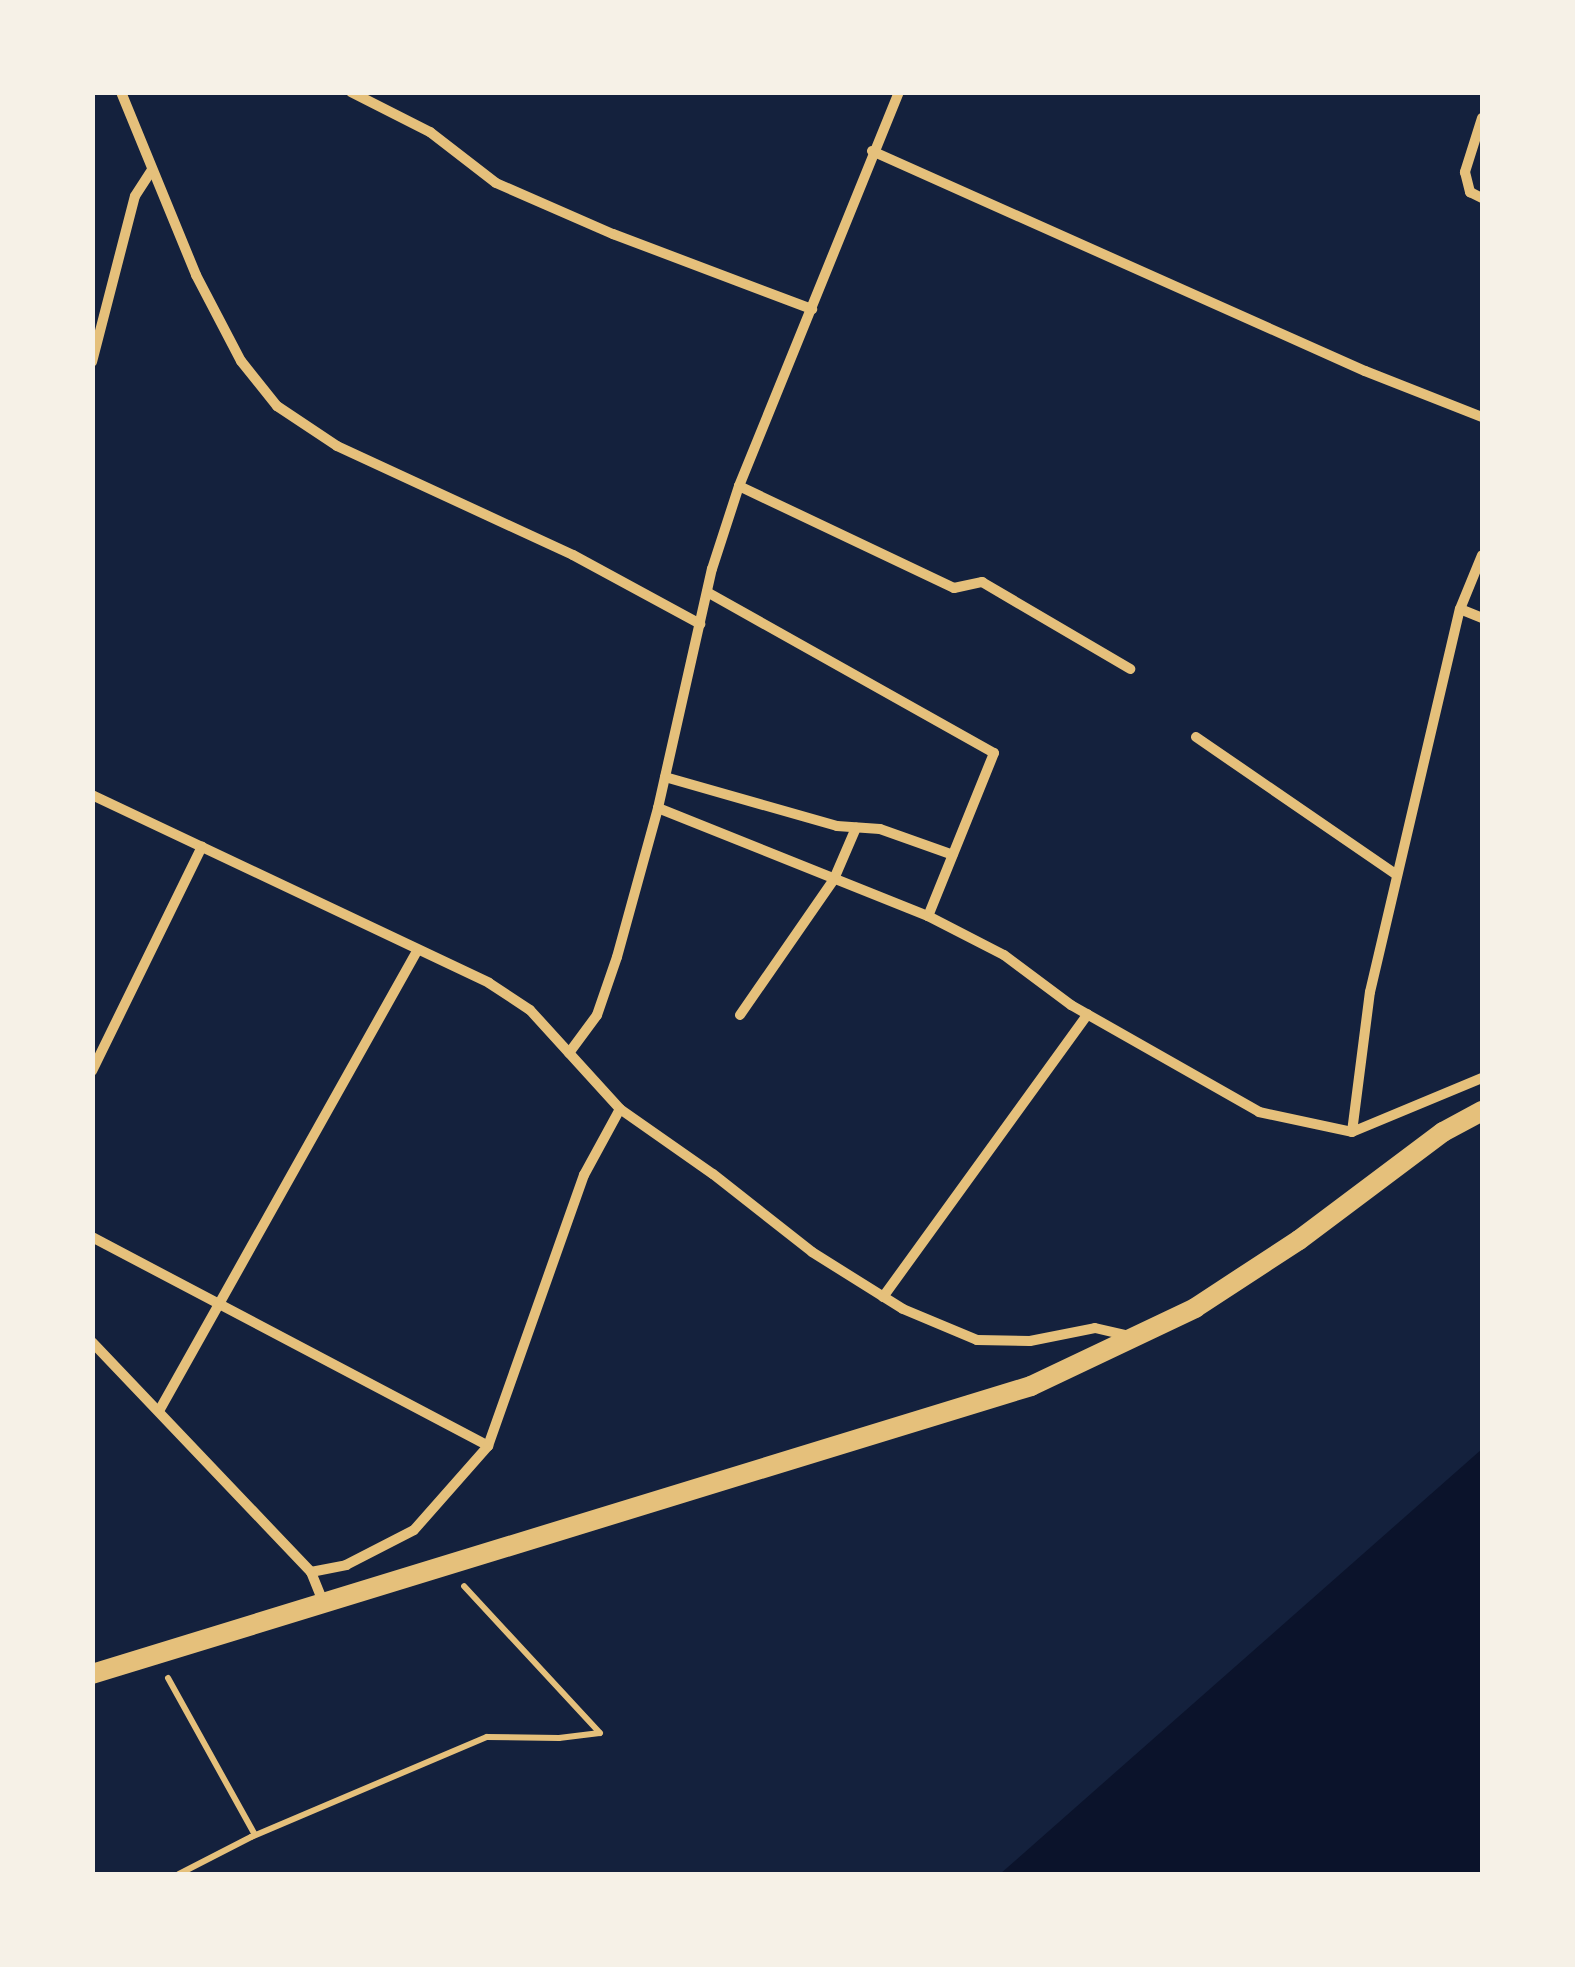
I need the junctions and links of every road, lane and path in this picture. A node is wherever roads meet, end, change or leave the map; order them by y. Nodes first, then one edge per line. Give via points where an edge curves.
1 (121, 92) edge
2 (351, 92) edge
3 (899, 92) edge
4 (1482, 118) edge
5 (872, 152) junction
6 (151, 171) junction
7 (1482, 198) edge
8 (812, 309) junction
9 (92, 362) edge
10 (1482, 418) edge
11 (739, 486) junction
12 (1482, 555) edge
13 (707, 592) junction
14 (1460, 609) junction
15 (1482, 618) edge
16 (700, 624) junction
17 (1130, 669) dead end
18 (1196, 738) dead end
19 (665, 777) junction
20 (92, 795) edge
21 (658, 808) junction
22 (856, 828) junction
23 (202, 846) junction
24 (953, 855) junction
25 (1397, 875) junction
26 (834, 878) junction
27 (928, 916) junction
28 (417, 950) junction
29 (1088, 1014) junction
30 (740, 1015) dead end
31 (569, 1053) junction
32 (92, 1070) edge
33 (1482, 1078) edge
34 (620, 1109) junction
35 (1482, 1111) edge
36 (1352, 1132) junction
37 (92, 1237) edge
38 (884, 1297) junction
39 (222, 1302) junction
40 (1138, 1338) junction
41 (92, 1342) edge
42 (158, 1411) junction
43 (488, 1446) junction
44 (446, 1567) junction
45 (312, 1572) junction
46 (324, 1605) junction
47 (156, 1655) junction
48 (92, 1674) edge
49 (255, 1836) junction
50 (179, 1874) edge

1 - 6 street
2 - 8 street via 430,132 496,183
3 - 5 street
4 - 7 street via 1465,172 1470,192
5 - 8 street
5 - 10 street
6 - 9 street via 135,196
6 - 16 street via 241,361 277,406 337,446 573,555
8 - 11 street
11 - 13 street
11 - 17 street via 954,588 982,582
12 - 14 street
13 - 16 street
13 - 24 street via 994,753
14 - 15 street
14 - 25 street
16 - 19 street
18 - 25 street
19 - 21 street
19 - 22 street
20 - 23 street
21 - 26 street
21 - 31 street via 597,1016
22 - 24 street via 880,829
22 - 26 street
23 - 28 street
23 - 32 street
24 - 27 street
25 - 36 street via 1370,992
26 - 27 street
26 - 30 street
27 - 29 street via 1004,955
28 - 31 street via 530,1010
28 - 39 street
29 - 36 street via 1259,1112
29 - 38 street
31 - 34 street
33 - 36 street
34 - 38 street via 812,1252
34 - 43 street via 584,1175
35 - 40 main road via 1443,1132 1300,1240
37 - 39 street
38 - 40 street via 977,1340 1030,1341 1096,1328
39 - 42 street
39 - 43 street
40 - 44 main road via 1031,1386
41 - 42 street
42 - 45 street
43 - 45 street via 414,1530 346,1565
44 - 46 main road
44 - 49 path via 600,1732 488,1737
45 - 46 street
46 - 47 main road
47 - 48 main road
47 - 49 path
49 - 50 path

